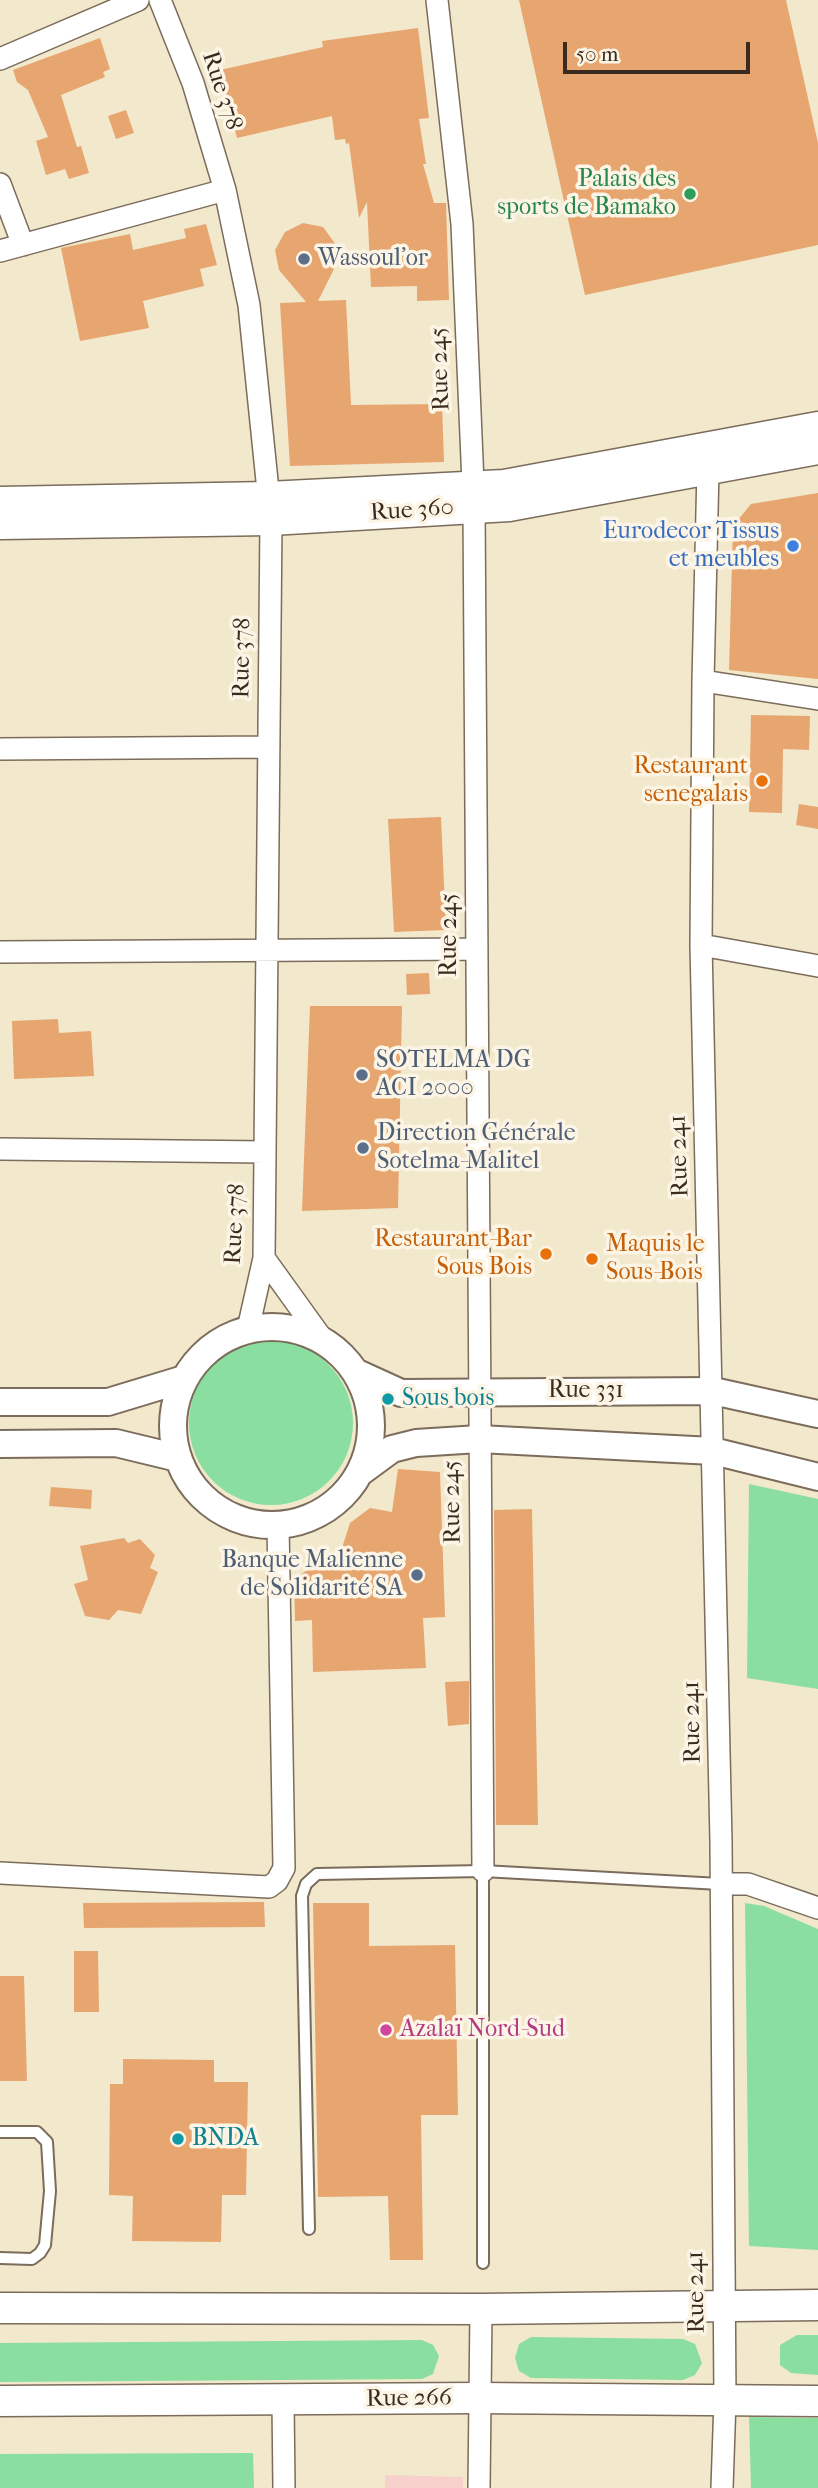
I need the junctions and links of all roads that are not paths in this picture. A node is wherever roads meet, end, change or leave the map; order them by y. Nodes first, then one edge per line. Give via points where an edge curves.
1 (138, 0) edge
2 (160, 0) edge
3 (436, 0) edge
4 (0, 59) edge
5 (0, 184) edge
6 (225, 190) junction
7 (23, 245) junction
8 (0, 251) edge
9 (818, 427) edge
10 (818, 449) edge
11 (708, 469) junction
12 (473, 496) junction
13 (0, 502) edge
14 (269, 509) junction
15 (0, 524) edge
16 (703, 681) junction
17 (818, 699) edge
18 (269, 747) junction
19 (0, 749) edge
20 (701, 945) junction
21 (476, 949) junction
22 (267, 951) junction
23 (0, 952) edge
24 (818, 966) edge
25 (0, 1149) edge
26 (265, 1152) junction
27 (264, 1258) junction
28 (248, 1329) junction
29 (323, 1340) junction
30 (355, 1372) junction
31 (184, 1379) junction
32 (478, 1390) junction
33 (713, 1391) junction
34 (0, 1402) edge
35 (818, 1414) edge
36 (479, 1439) junction
37 (0, 1444) edge
38 (713, 1451) junction
39 (178, 1458) junction
40 (362, 1471) junction
41 (818, 1477) edge
42 (278, 1525) junction
43 (483, 1871) junction
44 (0, 1873) edge
45 (720, 1884) junction
46 (818, 1908) edge
47 (0, 2132) edge
48 (309, 2229) dead end
49 (0, 2258) edge
50 (483, 2263) dead end
51 (818, 2305) edge
52 (723, 2307) junction
53 (0, 2308) edge
54 (481, 2309) junction
55 (478, 2398) junction
56 (725, 2400) junction
57 (0, 2401) edge
58 (283, 2401) junction
59 (818, 2401) edge
60 (284, 2488) edge
61 (479, 2488) edge
62 (722, 2488) edge

1 - 4 street
2 - 6 street, Rue 378 via 193,83
3 - 12 street, Rue 245 via 462,224
5 - 7 street
6 - 7 street
6 - 14 street, Rue 378 via 249,305
7 - 8 street
9 - 12 main road via 504,485
10 - 11 main road, Rue 360
11 - 12 main road, Rue 360 via 509,506
11 - 16 street, Rue 241
12 - 14 main road, Rue 360
12 - 21 street, Rue 245
13 - 14 main road
14 - 15 main road, Rue 360
14 - 18 street, Rue 378
16 - 17 street
16 - 20 street, Rue 241
18 - 19 street
18 - 22 street, Rue 378
20 - 24 street
20 - 33 street, Rue 241
21 - 22 street
21 - 32 street, Rue 245
22 - 23 street
22 - 26 street, Rue 378
25 - 26 street
26 - 27 street, Rue 378
27 - 28 street, Rue 378
27 - 29 street
28 - 29 street via 273,1326
28 - 31 street via 222,1340 200,1357
29 - 30 street
30 - 32 street, Rue 331 via 401,1393
30 - 40 street via 367,1395 372,1420
31 - 34 street via 108,1402
31 - 39 street via 175,1405 173,1432
32 - 33 street, Rue 331
32 - 36 street, Rue 245
33 - 35 street, Rue 331
33 - 38 street, Rue 241
36 - 38 street, Rue 331
36 - 40 street, Rue 331 via 416,1443 392,1450
36 - 43 street, Rue 245
37 - 39 street via 116,1443
38 - 41 street, Rue 331
38 - 45 street, Rue 241
39 - 42 street via 193,1486 217,1508 246,1522
40 - 42 street via 327,1509 303,1521
42 - 44 street via 285,1868 277,1881 269,1887
43 - 45 lane
43 - 48 lane via 317,1874 306,1884 302,1896
43 - 50 lane
45 - 46 street via 748,1884
45 - 52 street, Rue 241
47 - 49 lane via 37,2133 47,2142 50,2191 45,2245 40,2253 32,2259
51 - 52 main road
52 - 54 main road
52 - 56 street, Rue 241
53 - 54 main road
54 - 55 street
55 - 56 main road, Rue 266
55 - 58 main road, Rue 266
55 - 61 street
56 - 59 main road, Rue 266
56 - 62 street, Rue 241
57 - 58 main road, Rue 266
58 - 60 street

